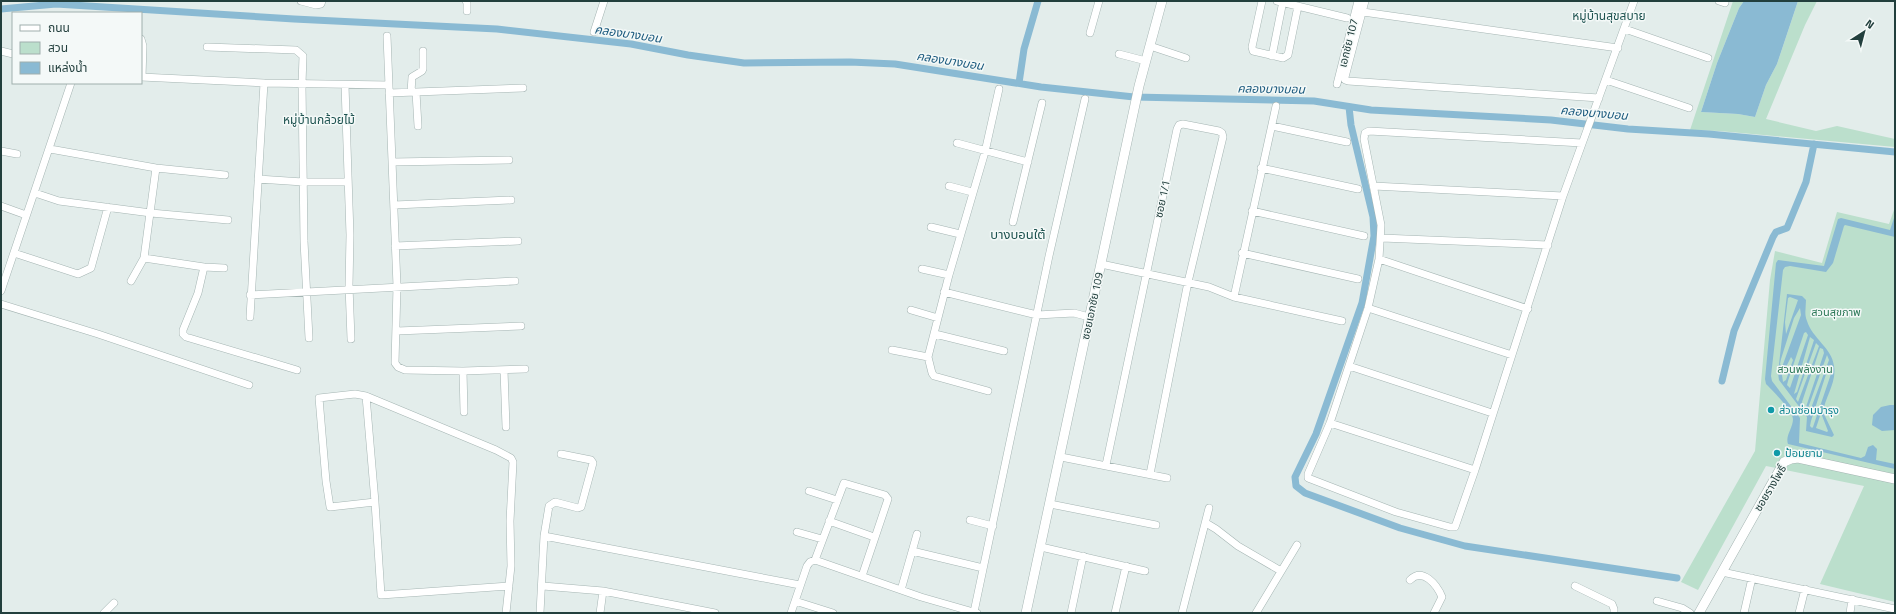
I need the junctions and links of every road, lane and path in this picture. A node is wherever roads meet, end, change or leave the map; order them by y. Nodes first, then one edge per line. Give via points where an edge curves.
1 (301, 1) edge
2 (322, 1) edge
3 (466, 1) edge
4 (604, 1) edge
5 (1099, 1) edge
6 (1162, 1) edge
7 (1262, 1) edge
8 (1281, 1) edge
9 (1358, 1) edge
10 (1365, 1) edge
11 (1634, 1) edge
12 (1298, 6) junction
13 (467, 11) dead end
14 (1363, 12) junction
15 (1347, 18) dead end
16 (1625, 29) junction
17 (594, 32) dead end
18 (1090, 33) dead end
19 (387, 36) dead end
20 (142, 42) edge
21 (1150, 46) junction
22 (207, 47) dead end
23 (1618, 48) junction
24 (1, 51) edge
25 (423, 51) dead end
26 (12, 54) edge
27 (1119, 54) dead end
28 (1272, 56) junction
29 (1186, 58) dead end
30 (1708, 58) dead end
31 (142, 61) edge
32 (1146, 61) junction
33 (142, 76) edge
34 (1606, 80) junction
35 (264, 83) junction
36 (71, 84) edge
37 (302, 84) junction
38 (1337, 84) dead end
39 (344, 85) junction
40 (523, 88) dead end
41 (389, 89) junction
42 (999, 89) dead end
43 (414, 92) junction
44 (1599, 98) junction
45 (1084, 99) dead end
46 (1042, 103) dead end
47 (1276, 106) dead end
48 (1689, 108) dead end
49 (418, 126) dead end
50 (1272, 126) junction
51 (1583, 139) junction
52 (1347, 142) dead end
53 (957, 143) dead end
54 (50, 149) junction
55 (1, 151) edge
56 (985, 152) junction
57 (17, 154) dead end
58 (509, 160) dead end
59 (392, 162) junction
60 (1028, 162) junction
61 (156, 168) junction
62 (1261, 168) junction
63 (225, 175) dead end
64 (258, 179) junction
65 (303, 182) junction
66 (348, 182) junction
67 (949, 186) dead end
68 (1374, 186) junction
69 (1358, 189) dead end
70 (972, 192) junction
71 (36, 193) junction
72 (1563, 196) junction
73 (511, 200) dead end
74 (394, 205) junction
75 (1, 206) edge
76 (108, 207) junction
77 (1252, 211) junction
78 (151, 213) junction
79 (26, 214) junction
80 (228, 220) dead end
81 (1013, 222) dead end
82 (931, 227) dead end
83 (960, 234) junction
84 (1364, 236) dead end
85 (1382, 238) junction
86 (518, 241) dead end
87 (1548, 245) junction
88 (395, 246) junction
89 (14, 253) junction
90 (1242, 254) junction
91 (144, 258) junction
92 (1379, 259) junction
93 (1101, 264) junction
94 (204, 267) junction
95 (224, 268) dead end
96 (922, 269) dead end
97 (1147, 273) junction
98 (948, 275) junction
99 (1358, 280) dead end
100 (131, 281) dead end
101 (515, 281) dead end
102 (1188, 282) junction
103 (397, 286) junction
104 (349, 289) junction
105 (1, 291) edge
106 (306, 292) junction
107 (944, 292) junction
108 (250, 295) junction
109 (1234, 297) junction
110 (1, 304) edge
111 (1368, 308) junction
112 (1528, 309) junction
113 (911, 310) dead end
114 (1037, 315) junction
115 (250, 317) dead end
116 (1089, 317) junction
117 (938, 318) junction
118 (1342, 321) dead end
119 (521, 326) dead end
120 (397, 330) junction
121 (935, 334) junction
122 (309, 338) dead end
123 (351, 339) dead end
124 (892, 350) dead end
125 (1004, 352) dead end
126 (1512, 356) junction
127 (928, 358) junction
128 (1349, 366) junction
129 (525, 369) dead end
130 (297, 370) dead end
131 (504, 370) junction
132 (463, 371) junction
133 (249, 385) dead end
134 (988, 391) dead end
135 (366, 396) junction
136 (464, 412) dead end
137 (1492, 413) junction
138 (1330, 423) junction
139 (506, 427) dead end
140 (561, 454) dead end
141 (1060, 457) junction
142 (1106, 466) junction
143 (1475, 470) junction
144 (1150, 474) junction
145 (1167, 478) dead end
146 (1895, 479) edge
147 (809, 491) dead end
148 (837, 500) junction
149 (375, 502) junction
150 (1050, 504) junction
151 (1208, 508) dead end
152 (970, 520) dead end
153 (829, 522) junction
154 (1206, 523) junction
155 (1156, 525) dead end
156 (993, 526) junction
157 (797, 532) dead end
158 (917, 534) dead end
159 (544, 536) junction
160 (874, 537) junction
161 (822, 540) junction
162 (1296, 545) dead end
163 (1041, 547) junction
164 (912, 551) junction
165 (1083, 556) junction
166 (815, 560) junction
167 (1126, 566) junction
168 (983, 568) junction
169 (1145, 571) dead end
170 (1281, 571) junction
171 (1722, 572) junction
172 (862, 576) junction
173 (1752, 578) junction
174 (1410, 580) dead end
175 (800, 585) junction
176 (509, 586) junction
177 (543, 586) junction
178 (1575, 586) dead end
179 (1805, 589) junction
180 (901, 590) junction
181 (602, 591) junction
182 (1852, 599) junction
183 (795, 601) junction
184 (1657, 601) dead end
185 (114, 603) dead end
186 (1895, 608) edge
187 (104, 613) edge
188 (506, 613) edge
189 (540, 613) edge
190 (600, 613) edge
191 (715, 613) edge
192 (791, 613) edge
193 (833, 613) edge
194 (975, 613) edge
195 (1026, 613) edge
196 (1071, 613) edge
197 (1115, 613) edge
198 (1182, 613) edge
199 (1256, 613) edge
200 (1434, 613) edge
201 (1614, 613) edge
202 (1690, 613) edge
203 (1699, 613) edge
204 (1744, 613) edge
205 (1799, 613) edge
206 (1850, 613) edge

1 - 2 street via 316,5
3 - 13 street
4 - 17 street
5 - 18 street
6 - 21 street, ซอยเอกชัย 109
7 - 28 street via 1252,47 1253,51
8 - 12 street
8 - 28 street
9 - 38 street, เอกชัย 107
10 - 14 street
11 - 16 street
12 - 15 street
12 - 28 street via 1288,55 1283,58
14 - 23 street
14 - 44 street via 1345,80
16 - 23 street
16 - 30 street
19 - 41 street
20 - 31 street
21 - 29 street
21 - 32 street, ซอยเอกชัย 109
22 - 37 street via 296,50 303,56
23 - 34 street
24 - 26 street
25 - 43 street via 423,69 412,77
27 - 32 street
32 - 93 street, ซอยเอกชัย 109
33 - 35 street
34 - 44 street
34 - 48 street
35 - 37 street
35 - 64 street
36 - 54 street
37 - 39 street
37 - 65 street
39 - 41 street
39 - 66 street
40 - 43 street
41 - 43 street
41 - 59 street
42 - 56 street
43 - 49 street
44 - 51 street
45 - 114 street
46 - 60 street
47 - 50 street
50 - 52 street
50 - 62 street
51 - 68 street via 1369,131 1365,133 1364,139
51 - 72 street
53 - 56 street
54 - 61 street
54 - 71 street
55 - 57 street
56 - 60 street
56 - 70 street
58 - 59 street
59 - 74 street
60 - 81 street
61 - 63 street
61 - 78 street
62 - 69 street
62 - 77 street
64 - 65 street
64 - 108 street
65 - 66 street
65 - 106 street
66 - 104 street
67 - 70 street
68 - 72 street
68 - 85 street
70 - 83 street
71 - 76 street via 59,201
71 - 79 street
72 - 87 street
73 - 74 street
74 - 88 street
75 - 79 street
76 - 78 street
76 - 89 street via 91,268 86,272 78,274
77 - 84 street
77 - 90 street
78 - 80 street
78 - 91 street
79 - 89 street
82 - 83 street
83 - 98 street
85 - 87 street
85 - 92 street
86 - 88 street
87 - 112 street
88 - 103 street
89 - 105 street
90 - 99 street
90 - 109 street
91 - 94 street
91 - 100 street
92 - 111 street
92 - 112 street
93 - 97 street
93 - 116 street, ซอยเอกชัย 109
94 - 95 street
94 - 130 street via 198,293 183,330 186,338
96 - 98 street
97 - 102 street
97 - 102 street, ซอย 1/1 via 1179,125 1219,131 1223,137
97 - 142 street, ซอย 1/1
98 - 107 street
101 - 103 street
102 - 109 street
102 - 144 street
103 - 104 street
103 - 120 street
104 - 106 street
104 - 123 street
106 - 108 street
106 - 122 street
107 - 114 street
107 - 117 street
108 - 115 street
109 - 118 street
110 - 133 street
111 - 126 street
111 - 128 street
112 - 126 street
113 - 117 street
114 - 116 street via 1074,313
114 - 156 street
116 - 141 street, ซอยเอกชัย 109
117 - 121 street
119 - 120 street
120 - 132 street via 395,362 398,368
121 - 125 street
121 - 127 street
124 - 127 street
126 - 137 street
127 - 134 street via 934,376
128 - 137 street
128 - 138 street
129 - 131 street
131 - 132 street
131 - 139 street
132 - 136 street
135 - 149 street
135 - 149 street via 355,394 319,398 326,481 330,507
135 - 176 street via 511,458 513,462
137 - 143 street
138 - 143 street
138 - 143 street via 1308,478 1396,512 1455,527
140 - 159 street via 591,460 592,467 583,505 580,508 555,502 552,504 546,517
141 - 142 street
141 - 150 street, ซอยเอกชัย 109
142 - 144 street
144 - 145 street
146 - 171 street, ซอยรางโพธิ์ via 1798,458 1784,462
147 - 148 street
148 - 153 street
148 - 160 street via 843,485 847,482 887,497
149 - 176 street via 381,595
150 - 155 street
150 - 163 street, ซอยเอกชัย 109
151 - 154 street
152 - 156 street
153 - 160 street
153 - 161 street
154 - 170 street via 1238,546
154 - 198 street
156 - 168 street
157 - 161 street
158 - 164 street
159 - 175 street
159 - 177 street
160 - 172 street
161 - 166 street
162 - 170 street
163 - 165 street
163 - 195 street, ซอยเอกชัย 109
164 - 168 street
164 - 180 street
165 - 167 street
165 - 196 street
166 - 172 street
166 - 175 street via 807,566
167 - 169 street
167 - 197 street
168 - 194 street
170 - 199 street
171 - 173 street
171 - 203 street, ซอยรางโพธิ์
172 - 180 street
173 - 179 street
173 - 204 street
174 - 200 street via 1422,575 1436,584 1442,597
175 - 183 street
176 - 188 street
177 - 181 street
177 - 189 street
178 - 201 street via 1612,604
179 - 182 street
179 - 205 street
180 - 194 street
181 - 190 street
181 - 191 street
182 - 186 street
182 - 206 street
183 - 192 street
183 - 193 street
184 - 202 street
185 - 187 street

